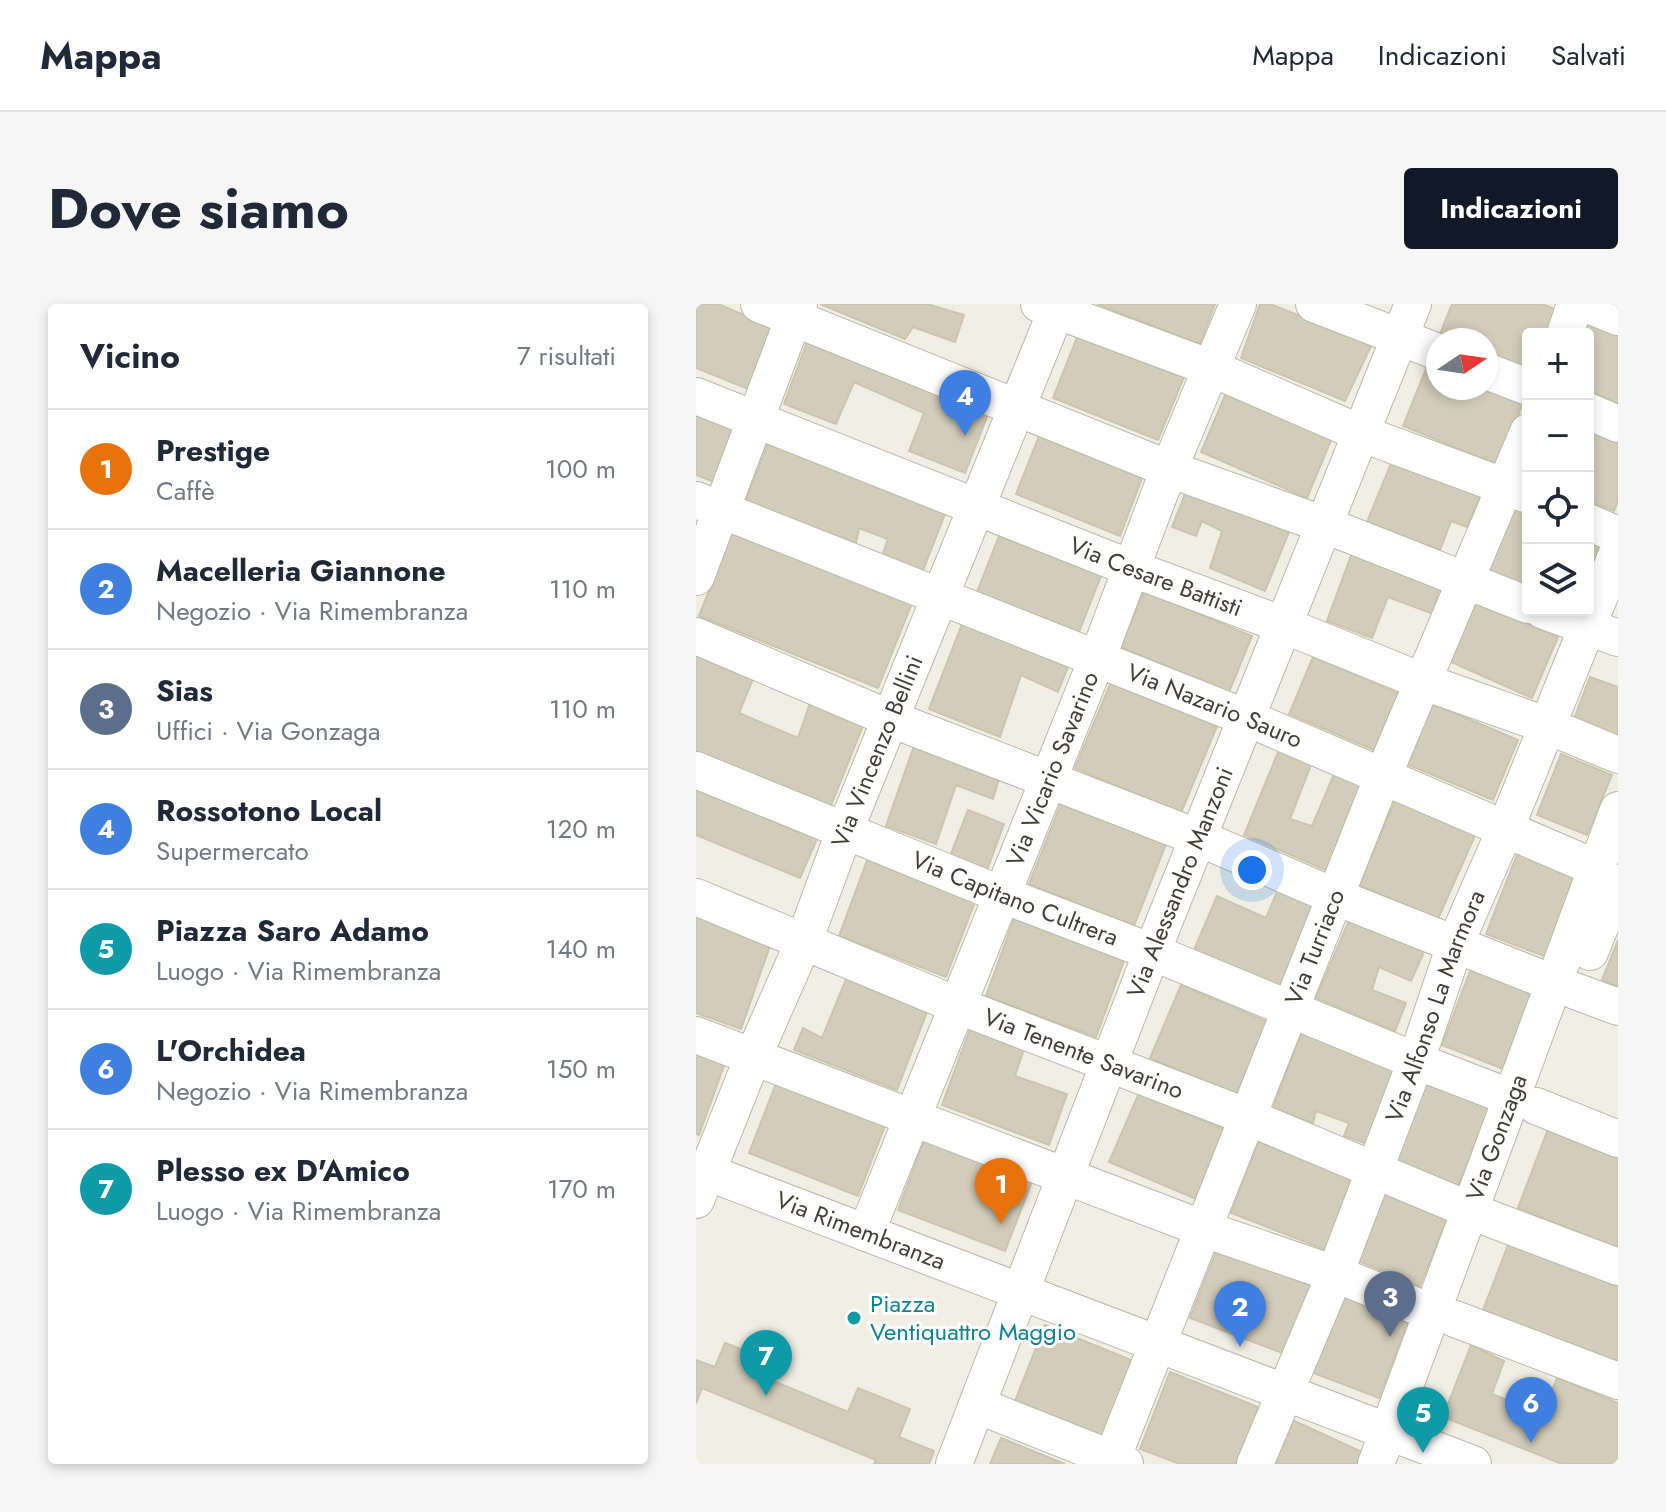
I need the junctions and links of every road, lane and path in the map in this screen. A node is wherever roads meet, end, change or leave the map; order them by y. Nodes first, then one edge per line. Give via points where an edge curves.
1 (759, 304) edge
2 (1238, 304) edge
3 (1314, 304) edge
4 (1413, 304) edge
5 (1575, 304) edge
6 (1586, 304) edge
7 (1051, 306) edge
8 (796, 311) edge
9 (1618, 317) edge
10 (1567, 328) edge
11 (1400, 337) junction
12 (1426, 347) edge
13 (1211, 368) junction
14 (1498, 376) edge
15 (1522, 385) edge
16 (696, 396) edge
17 (1017, 408) junction
18 (1594, 414) edge
19 (757, 420) junction
20 (1618, 424) edge
21 (1360, 433) junction
22 (1522, 464) edge
23 (1169, 469) junction
24 (1517, 490) edge
25 (709, 505) edge
26 (976, 507) junction
27 (1325, 525) junction
28 (1594, 525) edge
29 (1618, 535) edge
30 (1618, 551) edge
31 (1133, 569) junction
32 (696, 577) edge
33 (1465, 581) junction
34 (942, 597) junction
35 (1522, 603) edge
36 (1558, 616) edge
37 (1286, 626) junction
38 (1602, 633) edge
39 (696, 636) edge
40 (1097, 659) junction
41 (1424, 682) junction
42 (1247, 718) junction
43 (891, 719) junction
44 (1546, 725) junction
45 (1618, 755) edge
46 (696, 770) edge
47 (1383, 776) junction
48 (1048, 779) junction
49 (1618, 810) edge
50 (845, 830) junction
51 (1505, 830) junction
52 (1199, 838) junction
53 (1607, 876) edge
54 (1000, 894) junction
55 (696, 897) edge
56 (1336, 897) junction
57 (804, 941) junction
58 (1456, 942) junction
59 (1152, 952) junction
60 (1564, 987) junction
61 (959, 1006) junction
62 (1618, 1007) edge
63 (1291, 1011) junction
64 (696, 1035) edge
65 (753, 1057) junction
66 (1416, 1061) junction
67 (1108, 1063) junction
68 (1524, 1102) junction
69 (1248, 1117) junction
70 (913, 1118) junction
71 (1618, 1139) edge
72 (1375, 1168) junction
73 (1064, 1176) junction
74 (700, 1180) edge
75 (1481, 1213) junction
76 (1204, 1229) junction
77 (866, 1233) junction
78 (1618, 1267) edge
79 (1335, 1274) junction
80 (1021, 1293) junction
81 (1443, 1315) junction
82 (1158, 1345) junction
83 (1618, 1381) edge
84 (1284, 1392) junction
85 (977, 1405) junction
86 (1394, 1451) edge
87 (1116, 1462) edge
88 (954, 1464) edge
89 (1255, 1464) edge
90 (1473, 1464) edge

1 - 8 street
2 - 13 street, Via Vicario Savarino
3 - 11 street
4 - 11 street, Via Alessandro Manzoni
5 - 10 street
6 - 9 street
7 - 13 street
7 - 17 street, Via Vincenzo Bellini
8 - 17 street
8 - 19 street
11 - 12 street
11 - 21 street, Via Alessandro Manzoni
13 - 21 street
13 - 23 street, Via Vicario Savarino
14 - 15 street
16 - 19 street, Via Cesare Battisti
17 - 23 street
17 - 26 street, Via Vincenzo Bellini
18 - 20 street
19 - 25 street
19 - 26 street, Via Cesare Battisti
21 - 24 street
21 - 27 street, Via Alessandro Manzoni
22 - 24 street, Via Turriaco
23 - 27 street
23 - 31 street, Via Vicario Savarino
24 - 33 street, Via Turriaco
25 - 32 street
25 - 34 street, Via Nazario Sauro
26 - 31 street, Via Cesare Battisti
26 - 34 street, Via Vincenzo Bellini
27 - 33 street
27 - 37 street, Via Alessandro Manzoni
28 - 29 street
30 - 38 street, Via Alfonso La Marmora
31 - 37 street, Via Cesare Battisti
31 - 40 street, Via Vicario Savarino
33 - 35 street
33 - 41 street, Via Turriaco
34 - 40 street, Via Nazario Sauro
34 - 43 street, Via Vincenzo Bellini
36 - 38 street
37 - 41 street, Via Cesare Battisti
37 - 42 street, Via Alessandro Manzoni
38 - 44 street, Via Alfonso La Marmora
39 - 43 street
40 - 42 street, Via Nazario Sauro
40 - 48 street, Via Vicario Savarino
41 - 44 street, Via Cesare Battisti
41 - 47 street, Via Turriaco
42 - 47 street, Via Nazario Sauro
42 - 52 street, Via Alessandro Manzoni
43 - 48 street
43 - 50 street, Via Vincenzo Bellini
44 - 45 street, Via Cesare Battisti
44 - 51 street, Via Alfonso La Marmora
46 - 50 street, Via Capitano Cultrera
47 - 51 street, Via Nazario Sauro
47 - 56 street, Via Turriaco
48 - 52 street
48 - 54 street, Via Vicario Savarino
49 - 53 street, Via Gonzaga
50 - 54 street, Via Capitano Cultrera
50 - 57 street, Via Vincenzo Bellini
51 - 53 street, Via Nazario Sauro
51 - 58 street, Via Alfonso La Marmora
52 - 56 street
52 - 59 street, Via Alessandro Manzoni
53 - 60 street, Via Gonzaga
54 - 59 street, Via Capitano Cultrera
54 - 61 street, Via Vicario Savarino
55 - 57 street, Via Tenente Savarino
56 - 58 street
56 - 63 street, Via Turriaco
57 - 61 street, Via Tenente Savarino
57 - 65 street, Via Vincenzo Bellini
58 - 60 street
58 - 66 street, Via Alfonso La Marmora
59 - 63 street, Via Capitano Cultrera
59 - 67 street, Via Alessandro Manzoni
60 - 62 street
60 - 68 street, Via Gonzaga
61 - 67 street, Via Tenente Savarino
61 - 70 street, Via Vicario Savarino
63 - 66 street, Via Capitano Cultrera
63 - 69 street, Via Turriaco
64 - 65 street
65 - 70 street
65 - 74 street, Via Vincenzo Bellini
66 - 68 street, Via Capitano Cultrera
66 - 72 street, Via Alfonso La Marmora
67 - 69 street, Via Tenente Savarino
67 - 73 street, Via Alessandro Manzoni
68 - 71 street, Via Capitano Cultrera
68 - 75 street, Via Gonzaga
69 - 72 street, Via Tenente Savarino
69 - 76 street, Via Turriaco
70 - 73 street
70 - 77 street, Via Vicario Savarino
72 - 75 street, Via Tenente Savarino
72 - 79 street, Via Alfonso La Marmora
73 - 76 street
73 - 80 street, Via Alessandro Manzoni
74 - 77 street, Via Rimembranza
75 - 78 street, Via Tenente Savarino
75 - 81 street, Via Gonzaga
76 - 79 street
76 - 82 street, Via Turriaco
77 - 80 street, Via Rimembranza
79 - 81 street
79 - 84 street, Via Alfonso La Marmora
80 - 82 street, Via Rimembranza
80 - 85 street, Via Alessandro Manzoni
81 - 83 street
81 - 86 street, Via Gonzaga
82 - 84 street, Via Rimembranza
82 - 87 street, Via Turriaco
84 - 86 street, Via Rimembranza
84 - 89 street, Via Alfonso La Marmora
85 - 87 street
85 - 88 street, Via Alessandro Manzoni
86 - 90 street, Via Rimembranza

